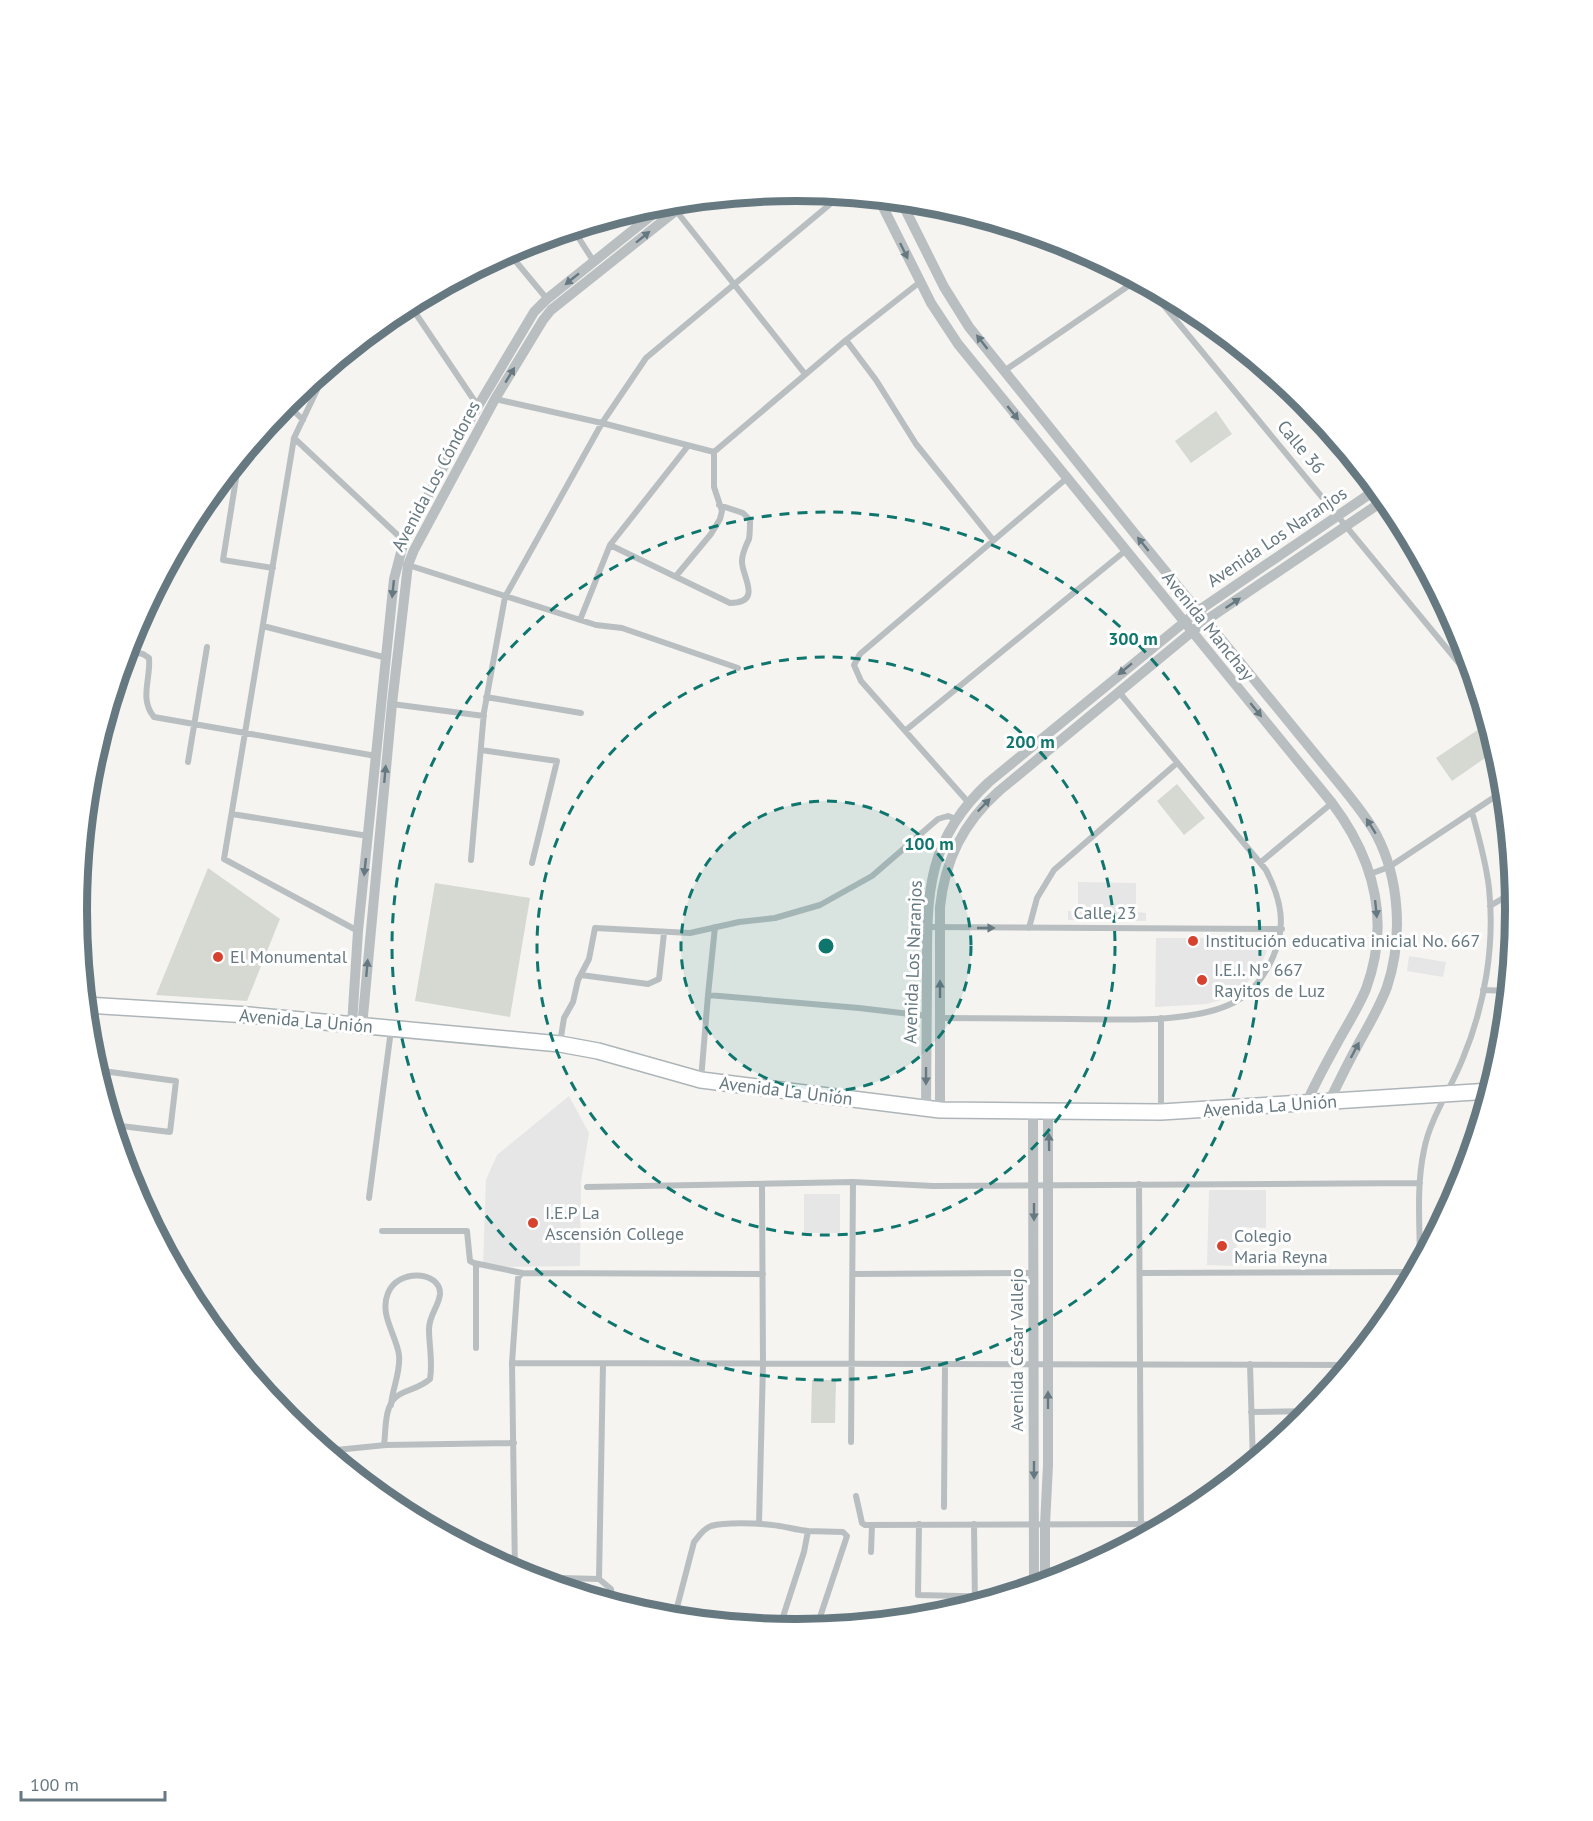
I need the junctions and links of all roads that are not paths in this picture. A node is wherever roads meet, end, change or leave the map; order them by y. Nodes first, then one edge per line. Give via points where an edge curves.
1 (832, 203) edge
2 (883, 206) edge
3 (906, 210) edge
4 (676, 212) edge
5 (661, 214) edge
6 (638, 219) edge
7 (577, 236) edge
8 (515, 260) edge
9 (594, 262) junction
10 (920, 282) junction
11 (734, 284) junction
12 (1130, 285) edge
13 (548, 299) junction
14 (1162, 303) edge
15 (415, 313) edge
16 (846, 340) junction
17 (1004, 371) junction
18 (805, 374) junction
19 (319, 387) edge
20 (495, 399) junction
21 (478, 406) junction
22 (294, 411) edge
23 (303, 420) junction
24 (602, 423) junction
25 (294, 438) junction
26 (688, 446) junction
27 (714, 452) junction
28 (236, 477) edge
29 (1067, 478) junction
30 (1370, 494) edge
31 (719, 505) junction
32 (1378, 505) edge
33 (1338, 516) junction
34 (1347, 527) junction
35 (993, 540) junction
36 (404, 541) junction
37 (610, 545) junction
38 (1125, 550) junction
39 (408, 565) junction
40 (273, 568) junction
41 (676, 576) junction
42 (505, 597) junction
43 (1198, 611) junction
44 (580, 620) junction
45 (1205, 621) junction
46 (1184, 623) junction
47 (263, 626) junction
48 (1191, 632) junction
49 (207, 647) dead end
50 (136, 653) edge
51 (392, 659) junction
52 (738, 668) dead end
53 (1463, 668) edge
54 (1119, 692) junction
55 (486, 698) junction
56 (392, 704) junction
57 (581, 713) dead end
58 (484, 716) junction
59 (194, 725) junction
60 (906, 730) junction
61 (245, 734) junction
62 (481, 750) junction
63 (376, 756) junction
64 (188, 762) dead end
65 (1177, 763) junction
66 (1496, 796) edge
67 (968, 802) junction
68 (1332, 803) junction
69 (1472, 812) junction
70 (232, 814) junction
71 (956, 819) junction
72 (368, 836) junction
73 (471, 860) dead end
74 (532, 862) dead end
75 (1261, 862) junction
76 (1389, 867) junction
77 (1370, 874) junction
78 (1505, 897) edge
79 (1490, 906) junction
80 (715, 927) junction
81 (927, 927) junction
82 (939, 927) junction
83 (1029, 928) junction
84 (1282, 929) junction
85 (358, 931) junction
86 (664, 933) junction
87 (581, 975) junction
88 (1483, 990) junction
89 (1501, 991) edge
90 (708, 995) junction
91 (93, 1005) edge
92 (927, 1017) junction
93 (940, 1018) junction
94 (1161, 1018) junction
95 (357, 1026) junction
96 (391, 1029) junction
97 (560, 1044) junction
98 (106, 1071) edge
99 (701, 1080) junction
100 (1483, 1092) edge
101 (1448, 1094) junction
102 (1329, 1102) junction
103 (1306, 1104) junction
104 (933, 1109) junction
105 (1041, 1112) junction
106 (1161, 1112) junction
107 (121, 1126) edge
108 (854, 1182) junction
109 (1420, 1183) junction
110 (1034, 1184) junction
111 (1049, 1184) junction
112 (1140, 1184) junction
113 (762, 1185) junction
114 (587, 1187) dead end
115 (369, 1198) dead end
116 (382, 1231) dead end
117 (1420, 1248) edge
118 (476, 1264) junction
119 (1407, 1272) edge
120 (522, 1273) junction
121 (763, 1274) junction
122 (853, 1274) junction
123 (1034, 1274) junction
124 (1140, 1274) junction
125 (476, 1348) dead end
126 (512, 1363) junction
127 (603, 1364) junction
128 (763, 1364) junction
129 (852, 1364) junction
130 (945, 1364) junction
131 (1034, 1364) junction
132 (1048, 1364) junction
133 (1140, 1364) junction
134 (1250, 1364) junction
135 (1341, 1365) edge
136 (391, 1405) junction
137 (1251, 1412) junction
138 (1298, 1412) edge
139 (851, 1442) dead end
140 (514, 1443) junction
141 (384, 1445) junction
142 (336, 1450) edge
143 (1253, 1453) edge
144 (856, 1496) dead end
145 (944, 1507) dead end
146 (759, 1524) junction
147 (919, 1524) junction
148 (974, 1524) junction
149 (872, 1525) junction
150 (1040, 1525) junction
151 (1141, 1525) junction
152 (1152, 1525) edge
153 (1141, 1530) edge
154 (808, 1531) junction
155 (871, 1552) dead end
156 (515, 1561) edge
157 (1044, 1575) edge
158 (557, 1578) edge
159 (1035, 1578) edge
160 (599, 1579) junction
161 (611, 1596) edge
162 (975, 1596) junction
163 (980, 1596) edge
164 (677, 1609) edge
165 (782, 1619) edge
166 (819, 1619) edge

1 - 11 street
2 -> 10 street, Avenida Manchay
17 -> 3 street, Avenida Manchay via 954,304
4 - 11 street
20 -> 5 street, Avenida Los Cóndores via 551,310
6 - 9 street, Avenida Los Cóndores
7 - 9 street
8 - 13 street
9 -> 13 street, Avenida Los Cóndores
10 - 16 street
10 -> 29 street, Avenida Manchay via 958,345
11 - 18 street
11 - 24 street via 646,358
12 - 17 street
13 - 21 street, Avenida Los Cóndores via 534,312
14 - 33 street, Calle 36
15 - 21 street
16 - 18 street
16 - 35 street via 916,444
43 -> 17 street, Avenida Manchay
18 - 27 street
19 - 23 street
20 - 24 street
20 - 39 street, Avenida Los Cóndores
21 - 36 street, Avenida Los Cóndores
22 - 23 street
23 - 25 street
24 - 26 street
24 - 42 street
25 - 36 street
25 - 40 street
26 - 27 street
26 - 37 street
27 - 31 street via 714,487
28 - 40 street via 223,560
29 - 35 street
29 - 38 street, Avenida Manchay
30 - 33 street, Avenida Los Naranjos
31 - 41 street via 720,519 711,534
31 - 41 street via 743,513 750,520 741,563 748,580 745,599 730,603
32 - 34 street, Avenida Los Naranjos
33 - 34 street, Calle 36
33 - 43 street, Avenida Los Naranjos
45 -> 34 street, Avenida Los Naranjos
34 - 53 street, Calle 36
35 - 60 street via 856,658 854,665 861,681
36 -> 51 street, Avenida Los Cóndores via 394,579
37 - 41 street
37 - 44 street
38 - 46 street, Avenida Manchay
38 - 60 street
39 - 42 street
39 - 51 street, Avenida Los Cóndores
40 - 47 street
42 - 44 street
42 - 55 street
43 - 45 street, Avenida Manchay
43 - 46 street, Avenida Los Naranjos
44 - 52 street via 622,628
45 - 48 street, Avenida Los Naranjos
76 -> 45 street, Avenida Manchay via 1380,842 1362,813
46 - 48 street, Avenida Manchay
46 -> 67 street, Avenida Los Naranjos
47 - 51 street
47 - 61 street
48 - 54 street, Avenida Los Naranjos
48 -> 68 street, Avenida Manchay
49 - 59 street
50 - 59 street via 149,658 148,710 154,717
51 - 56 street, Avenida Los Cóndores
51 - 63 street, Avenida Los Cóndores
54 - 65 street
82 -> 54 street, Avenida Los Naranjos via 946,872 970,822 999,791
55 - 57 street
55 - 58 street
56 - 58 street
95 -> 56 street, Avenida Los Cóndores
58 - 62 street
59 - 61 street
59 - 64 street
60 - 67 street
61 - 63 street
61 - 70 street
62 - 73 street
62 - 74 street via 557,761
63 - 72 street, Avenida Los Cóndores
65 - 75 street
65 - 83 street via 1054,870 1037,898
66 - 69 street
67 - 71 street, Avenida Los Naranjos
68 - 75 street
68 - 77 street, Avenida Manchay via 1359,844
69 - 76 street
69 - 79 street
70 - 72 street
70 - 85 street via 224,859
71 - 80 street via 938,819 873,876 820,905 775,918
71 - 81 street, Avenida Los Naranjos via 934,869
72 -> 85 street, Avenida Los Cóndores
75 - 84 street via 1275,890
76 - 77 street
102 -> 76 street, Avenida Manchay via 1390,978 1397,914
77 -> 103 street, Avenida Manchay via 1377,927 1370,977
78 - 79 street
79 - 88 street
80 - 86 street via 690,933
80 - 90 street
81 - 82 street, Calle 23
81 - 92 street, Avenida Los Naranjos
82 -> 83 street, Calle 23
93 -> 82 street, Avenida Los Naranjos
83 - 84 street, Calle 23
84 - 94 street via 1266,972 1240,999 1216,1009
85 - 95 street, Avenida Los Cóndores
86 - 87 street via 595,928 589,959
86 - 87 street via 659,979 648,984
87 - 97 street via 564,1018
88 - 89 street
88 - 101 street via 1469,1042
90 - 92 street
90 - 99 street
91 - 95 main road, Avenida La Unión
92 -> 104 street, Avenida Los Naranjos
93 - 94 street
93 - 104 street, Avenida Los Naranjos
94 - 106 street
95 - 96 main road, Avenida La Unión
96 - 97 main road, Avenida La Unión
96 - 115 street
97 - 99 main road, Avenida La Unión
98 - 107 street via 176,1081 170,1132
99 - 104 main road, Avenida La Unión
100 - 101 main road, Avenida La Unión
101 - 102 main road, Avenida La Unión
101 - 109 street via 1426,1140
102 - 103 main road, Avenida La Unión
103 - 106 main road, Avenida La Unión
104 - 105 main road, Avenida La Unión
105 - 106 main road, Avenida La Unión
105 - 110 street, Avenida César Vallejo
111 -> 105 street, Avenida César Vallejo
108 - 110 street via 933,1186
108 - 113 street
108 - 122 street
109 - 112 street
109 - 117 street
110 - 111 street
110 -> 123 street, Avenida César Vallejo
111 - 112 street
111 - 132 street, Avenida César Vallejo
112 - 124 street
113 - 114 street
113 - 121 street
116 - 118 street via 467,1231 470,1261
118 - 120 street
118 - 125 street
119 - 124 street
120 - 121 street
120 - 126 street via 518,1278
121 - 128 street
122 - 123 street
122 - 129 street
123 - 131 street, Avenida César Vallejo
124 - 133 street
126 - 127 street
126 - 140 street
127 - 128 street
127 - 160 street
128 - 129 street
128 - 146 street
129 - 130 street
129 - 139 street
130 - 131 street
130 - 145 street
131 - 132 street
131 -> 150 street, Avenida César Vallejo
132 - 133 street
150 -> 132 street, Avenida César Vallejo via 1048,1465
133 - 134 street
133 - 151 street
134 - 135 street
134 - 137 street
136 - 136 street via 399,1354 388,1325 386,1300 389,1290 404,1277 423,1276 438,1285 440,1293 429,1328 430,1379 397,1396
136 - 141 street
137 - 138 street
137 - 143 street
140 - 141 street
140 - 156 street
141 - 142 street
144 - 149 street via 861,1523
146 - 154 street
146 - 164 street via 720,1525 701,1533 694,1542
147 - 148 street
147 - 149 street
147 - 162 street via 918,1594
148 - 150 street
148 - 162 street
149 - 155 street
150 - 151 street
150 - 157 street, Avenida César Vallejo
150 - 159 street, Avenida César Vallejo
151 - 152 street
151 - 153 street
154 - 165 street
154 - 166 street via 843,1532 847,1536
158 - 160 street
160 - 161 street via 611,1589
162 - 163 street

